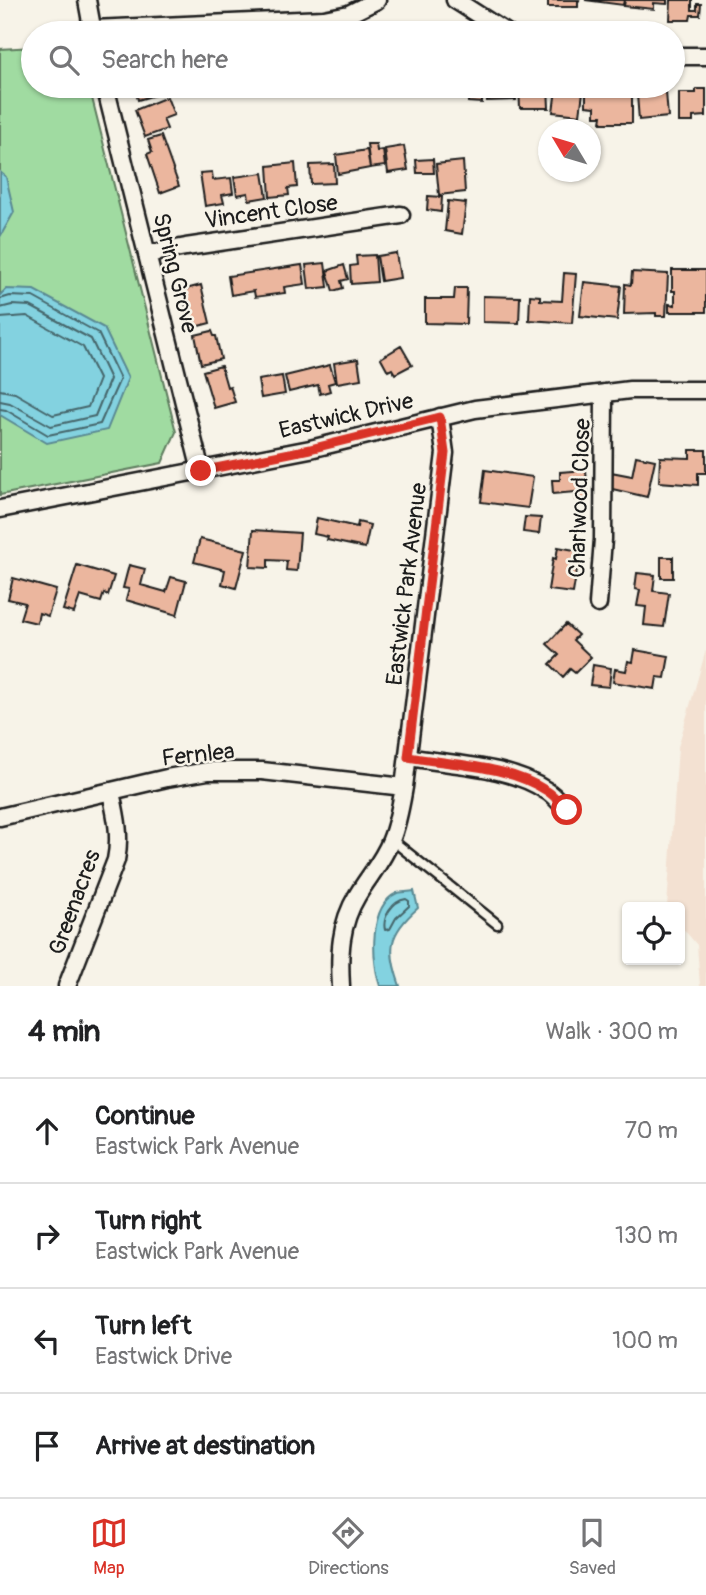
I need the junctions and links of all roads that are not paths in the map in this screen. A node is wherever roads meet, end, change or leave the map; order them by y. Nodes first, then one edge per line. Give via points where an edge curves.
1 (87, 0) edge
2 (377, 0) edge
3 (454, 0) edge
4 (91, 21) edge
5 (286, 21) edge
6 (488, 21) edge
7 (685, 56) edge
8 (706, 56) edge
9 (108, 98) edge
10 (401, 215) dead end
11 (148, 254) junction
12 (706, 390) edge
13 (604, 393) junction
14 (440, 417) junction
15 (201, 471) junction
16 (0, 509) edge
17 (598, 604) dead end
18 (408, 757) junction
19 (404, 787) junction
20 (111, 792) junction
21 (567, 810) dead end
22 (0, 817) edge
23 (391, 840) junction
24 (498, 924) dead end
25 (67, 986) edge
26 (341, 986) edge

1 - 4 street
2 - 5 street via 349,14
3 - 6 street
7 - 8 street
9 - 11 street, Spring Grove
10 - 11 street, Vincent Close
11 - 15 street, Spring Grove
12 - 13 street, Eastwick Drive
13 - 14 street, Eastwick Drive
13 - 17 street, Charlwood Close
14 - 15 street, Eastwick Drive
14 - 18 street, Eastwick Park Avenue via 445,453
15 - 16 street, Eastwick Drive
18 - 19 street, Eastwick Park Avenue
18 - 21 street via 525,780 549,792
19 - 20 street, Fernlea via 262,771 208,771
19 - 23 street, Eastwick Park Avenue
20 - 22 street, Fernlea
20 - 25 street, Greenacres via 119,827 116,860
23 - 24 lane
23 - 26 street, Eastwick Park Avenue via 344,927

